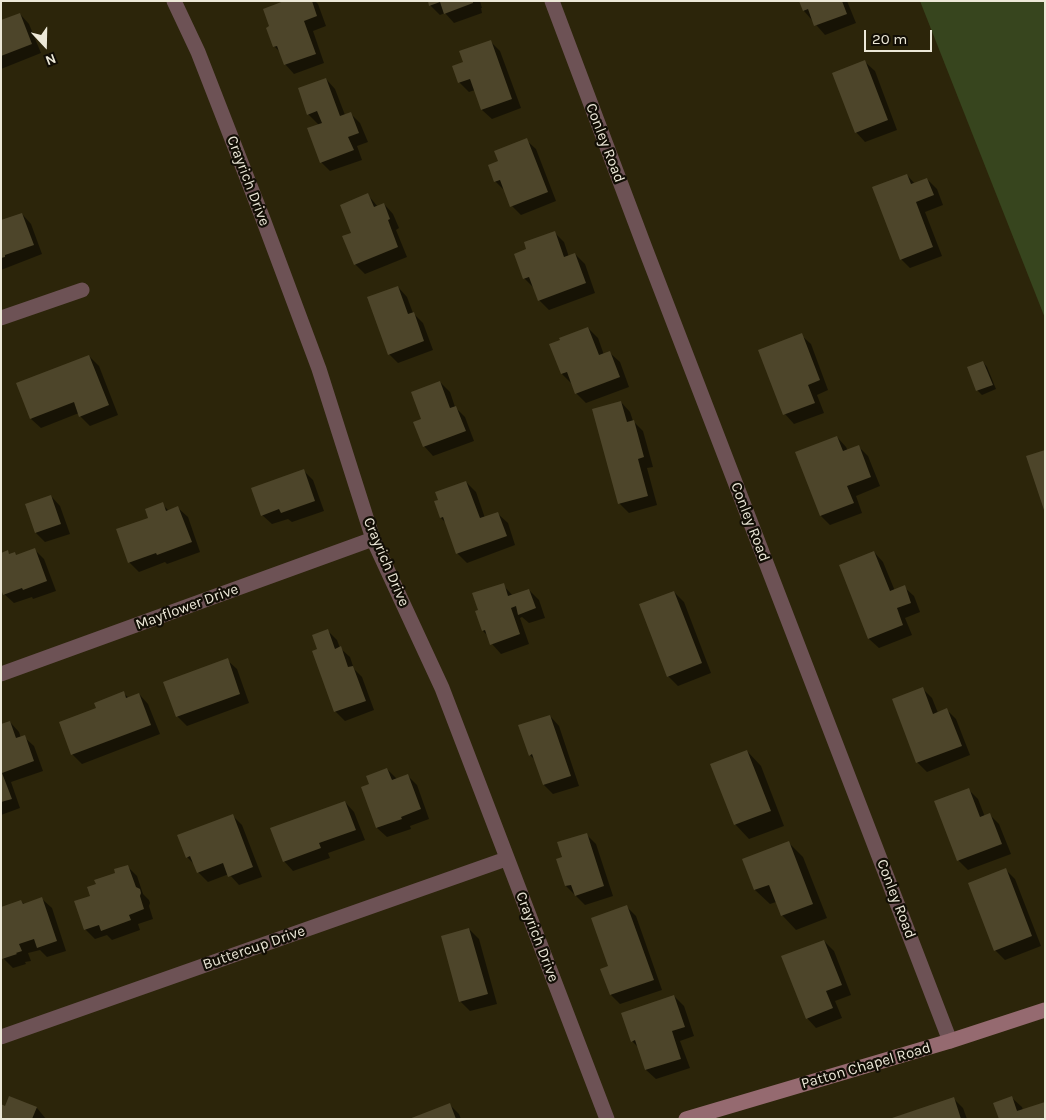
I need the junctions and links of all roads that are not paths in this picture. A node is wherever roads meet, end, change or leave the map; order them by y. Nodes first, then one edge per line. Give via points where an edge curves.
1 (174, 1) edge
2 (552, 1) edge
3 (82, 290) dead end
4 (1, 318) edge
5 (373, 539) junction
6 (1, 674) edge
7 (506, 859) junction
8 (1045, 1010) edge
9 (1, 1038) edge
10 (950, 1041) junction
11 (606, 1119) edge
12 (686, 1119) edge

1 - 5 street, Crayrich Drive via 198,52 316,360
2 - 10 street, Conley Road
3 - 4 street
5 - 6 street, Mayflower Drive
5 - 7 street, Crayrich Drive via 442,688
7 - 9 street, Buttercup Drive
7 - 11 street, Crayrich Drive
8 - 10 street, Patton Chapel Road
10 - 12 street, Patton Chapel Road

